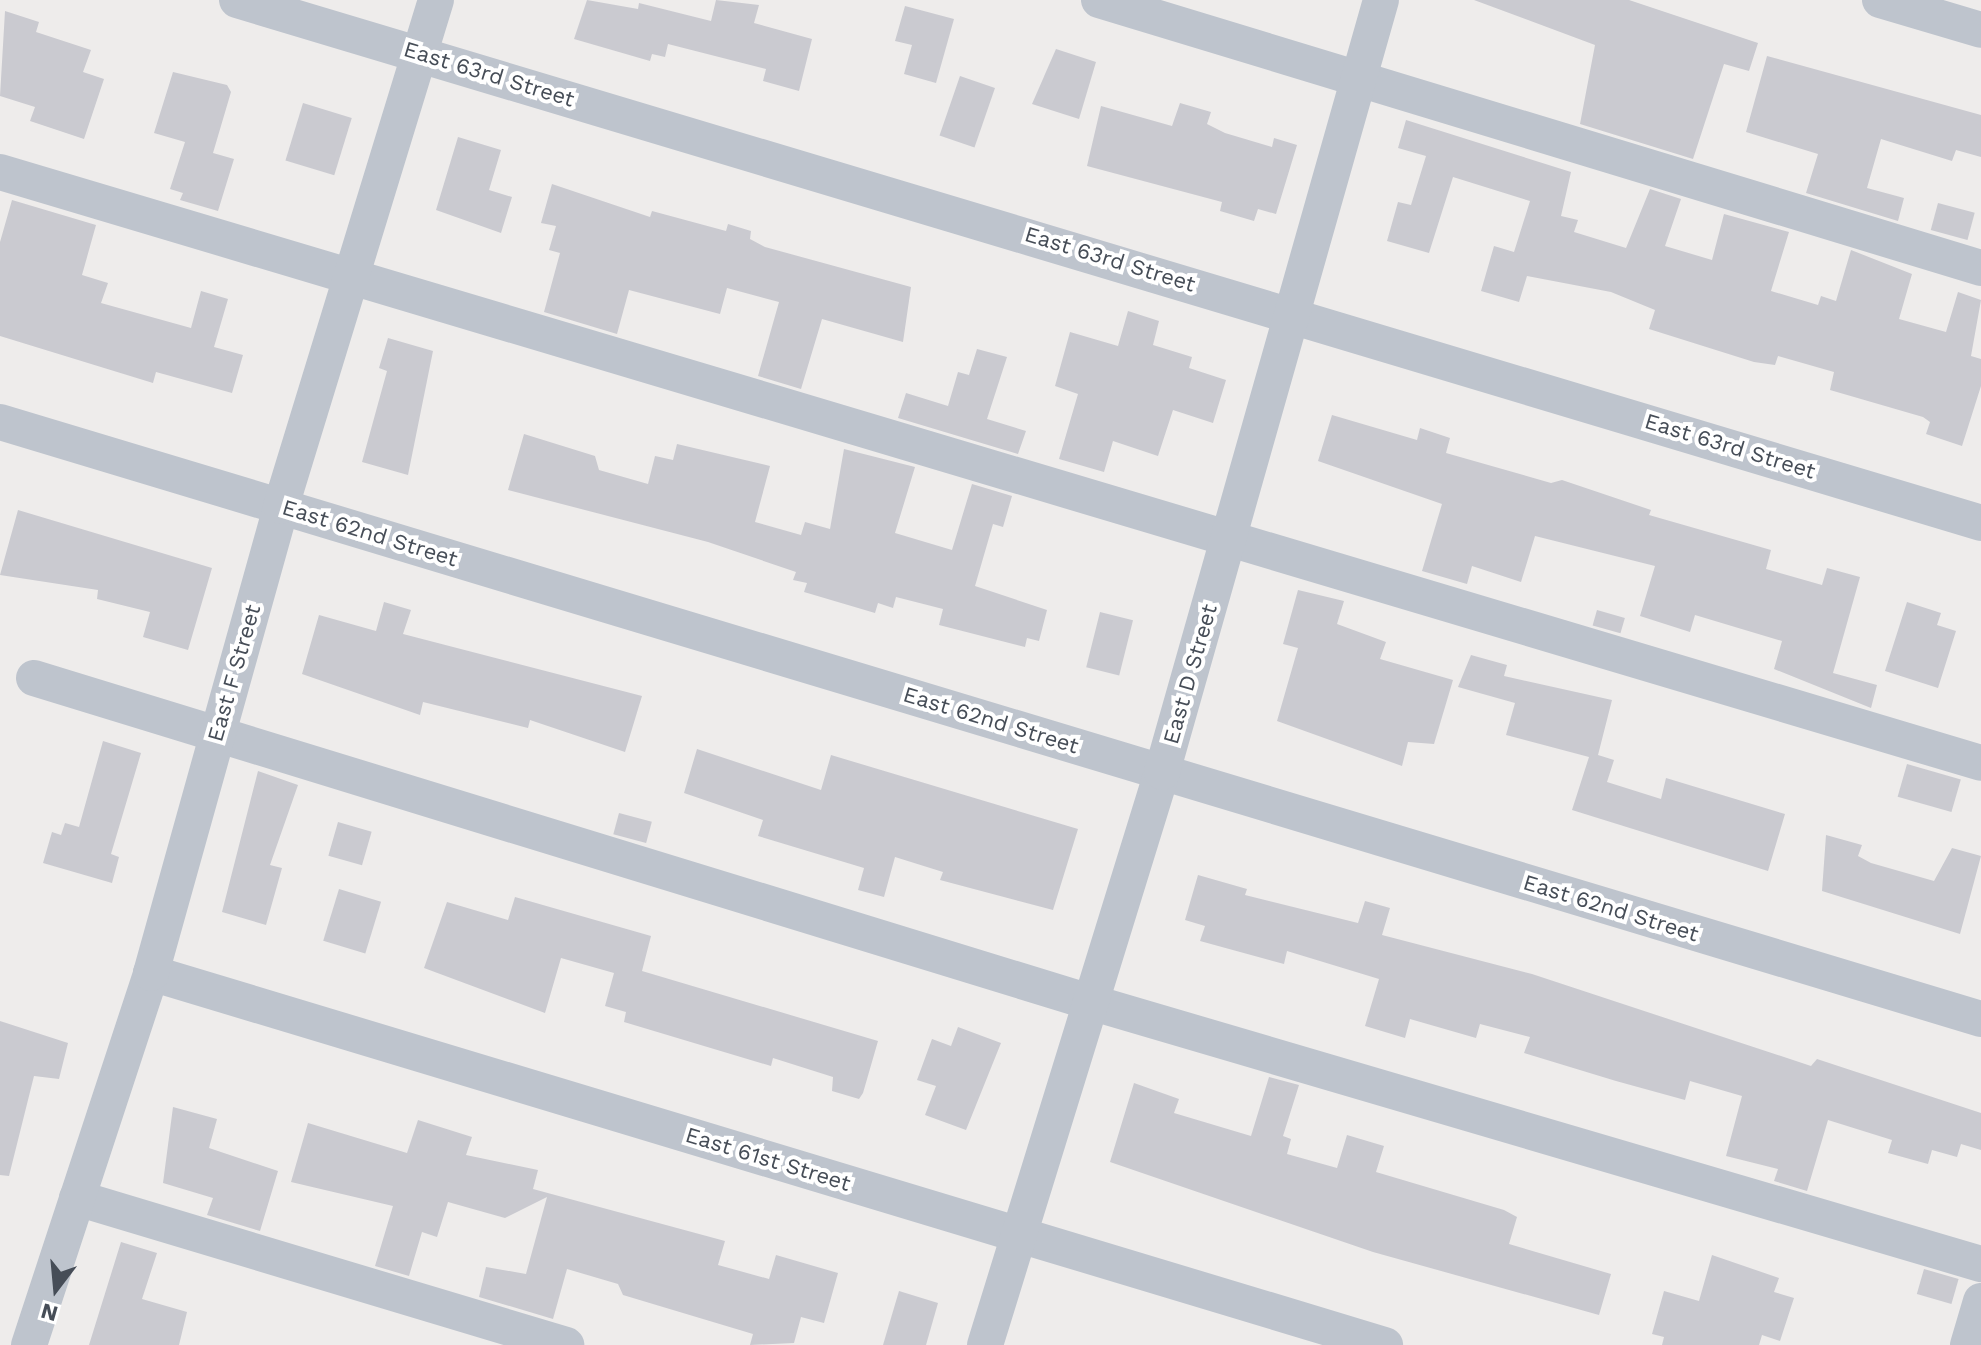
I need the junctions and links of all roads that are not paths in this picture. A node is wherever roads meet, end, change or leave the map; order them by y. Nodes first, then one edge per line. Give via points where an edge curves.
1 (237, 0) edge
2 (436, 0) edge
3 (1099, 0) edge
4 (1381, 0) edge
5 (1880, 0) edge
6 (1981, 30) edge
7 (421, 54) junction
8 (1359, 78) junction
9 (0, 172) edge
10 (1981, 268) edge
11 (352, 276) junction
12 (1292, 313) junction
13 (0, 422) edge
14 (281, 506) junction
15 (1981, 523) edge
16 (1229, 535) junction
17 (34, 678) dead end
18 (217, 736) junction
19 (1981, 763) edge
20 (1162, 772) junction
21 (151, 973) junction
22 (1090, 1002) junction
23 (1981, 1019) edge
24 (77, 1198) junction
25 (1017, 1235) junction
26 (1981, 1264) edge
27 (1981, 1301) edge
28 (29, 1345) edge
29 (566, 1345) edge
30 (985, 1345) edge
31 (1385, 1345) edge
32 (1968, 1345) edge

1 - 7 street, East 63rd Street
2 - 7 street, East F Street
3 - 8 street
4 - 8 street, East D Street
5 - 6 street
7 - 11 street, East F Street
7 - 12 street, East 63rd Street
8 - 10 street
8 - 12 street, East D Street
9 - 11 street
11 - 14 street, East F Street
11 - 16 street
12 - 15 street, East 63rd Street
12 - 16 street, East D Street
13 - 14 street, East 62nd Street
14 - 18 street, East F Street
14 - 20 street, East 62nd Street
16 - 19 street
16 - 20 street, East D Street
17 - 18 street
18 - 21 street, East F Street
18 - 22 street
20 - 22 street, East D Street
20 - 23 street, East 62nd Street
21 - 24 street, East F Street
21 - 25 street, East 61st Street
22 - 25 street, East D Street
22 - 26 street
24 - 28 street, East F Street
24 - 29 street
25 - 30 street, East D Street
25 - 31 street, East 61st Street
27 - 32 street

